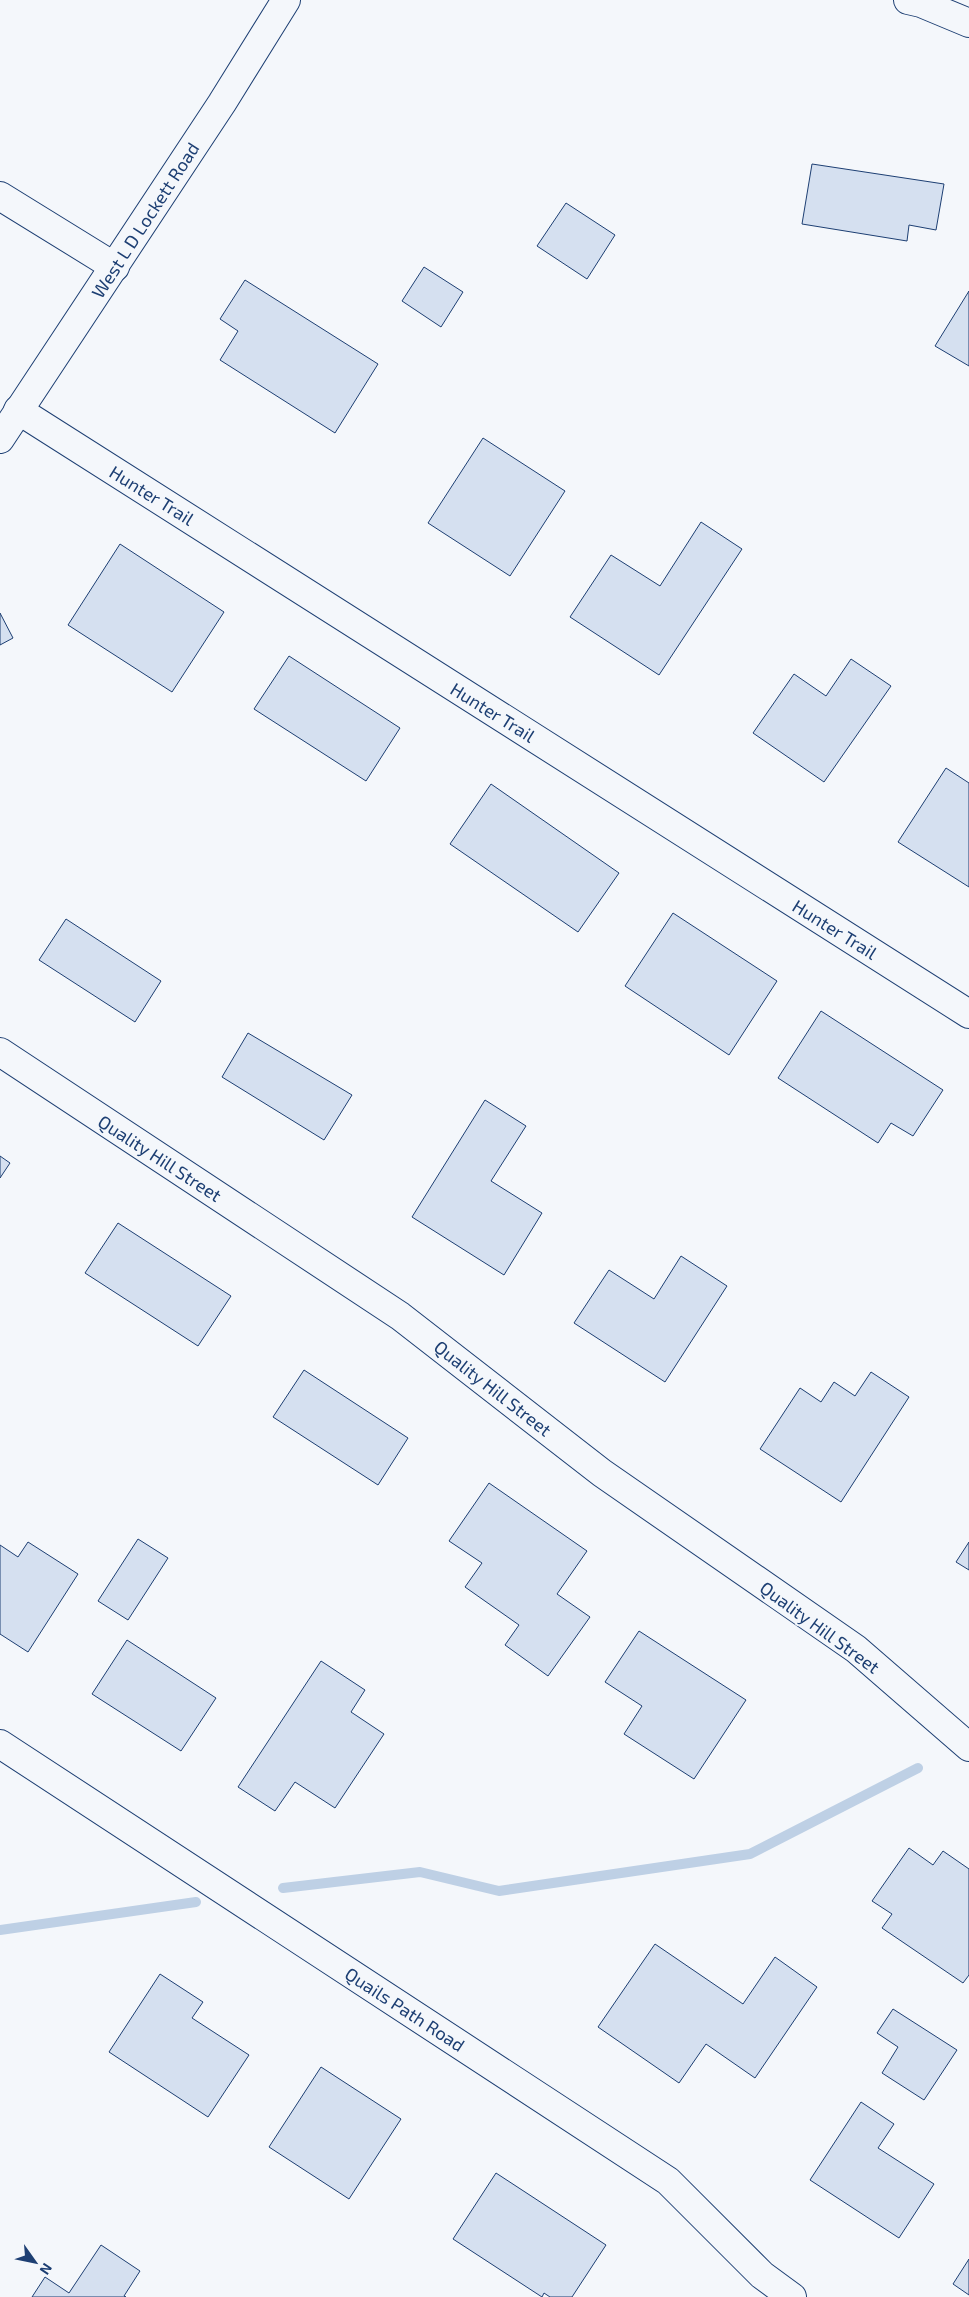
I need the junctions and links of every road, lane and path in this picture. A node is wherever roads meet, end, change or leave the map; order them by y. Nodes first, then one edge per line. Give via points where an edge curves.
1 (286, 0) edge
2 (908, 0) edge
3 (969, 23) edge
4 (0, 196) edge
5 (115, 267) junction
6 (18, 410) junction
7 (0, 438) edge
8 (969, 1014) edge
9 (0, 1052) edge
10 (0, 1744) edge
11 (969, 1747) edge
12 (792, 2297) edge

1 - 5 street, West L D Lockett Road
2 - 3 street
4 - 5 street
5 - 6 street, West L D Lockett Road
6 - 7 street, West L D Lockett Road
6 - 8 street, Hunter Trail
9 - 11 street, Quality Hill Street via 400,1316 602,1473 856,1649
10 - 12 street, Quails Path Road via 668,2181 762,2275

